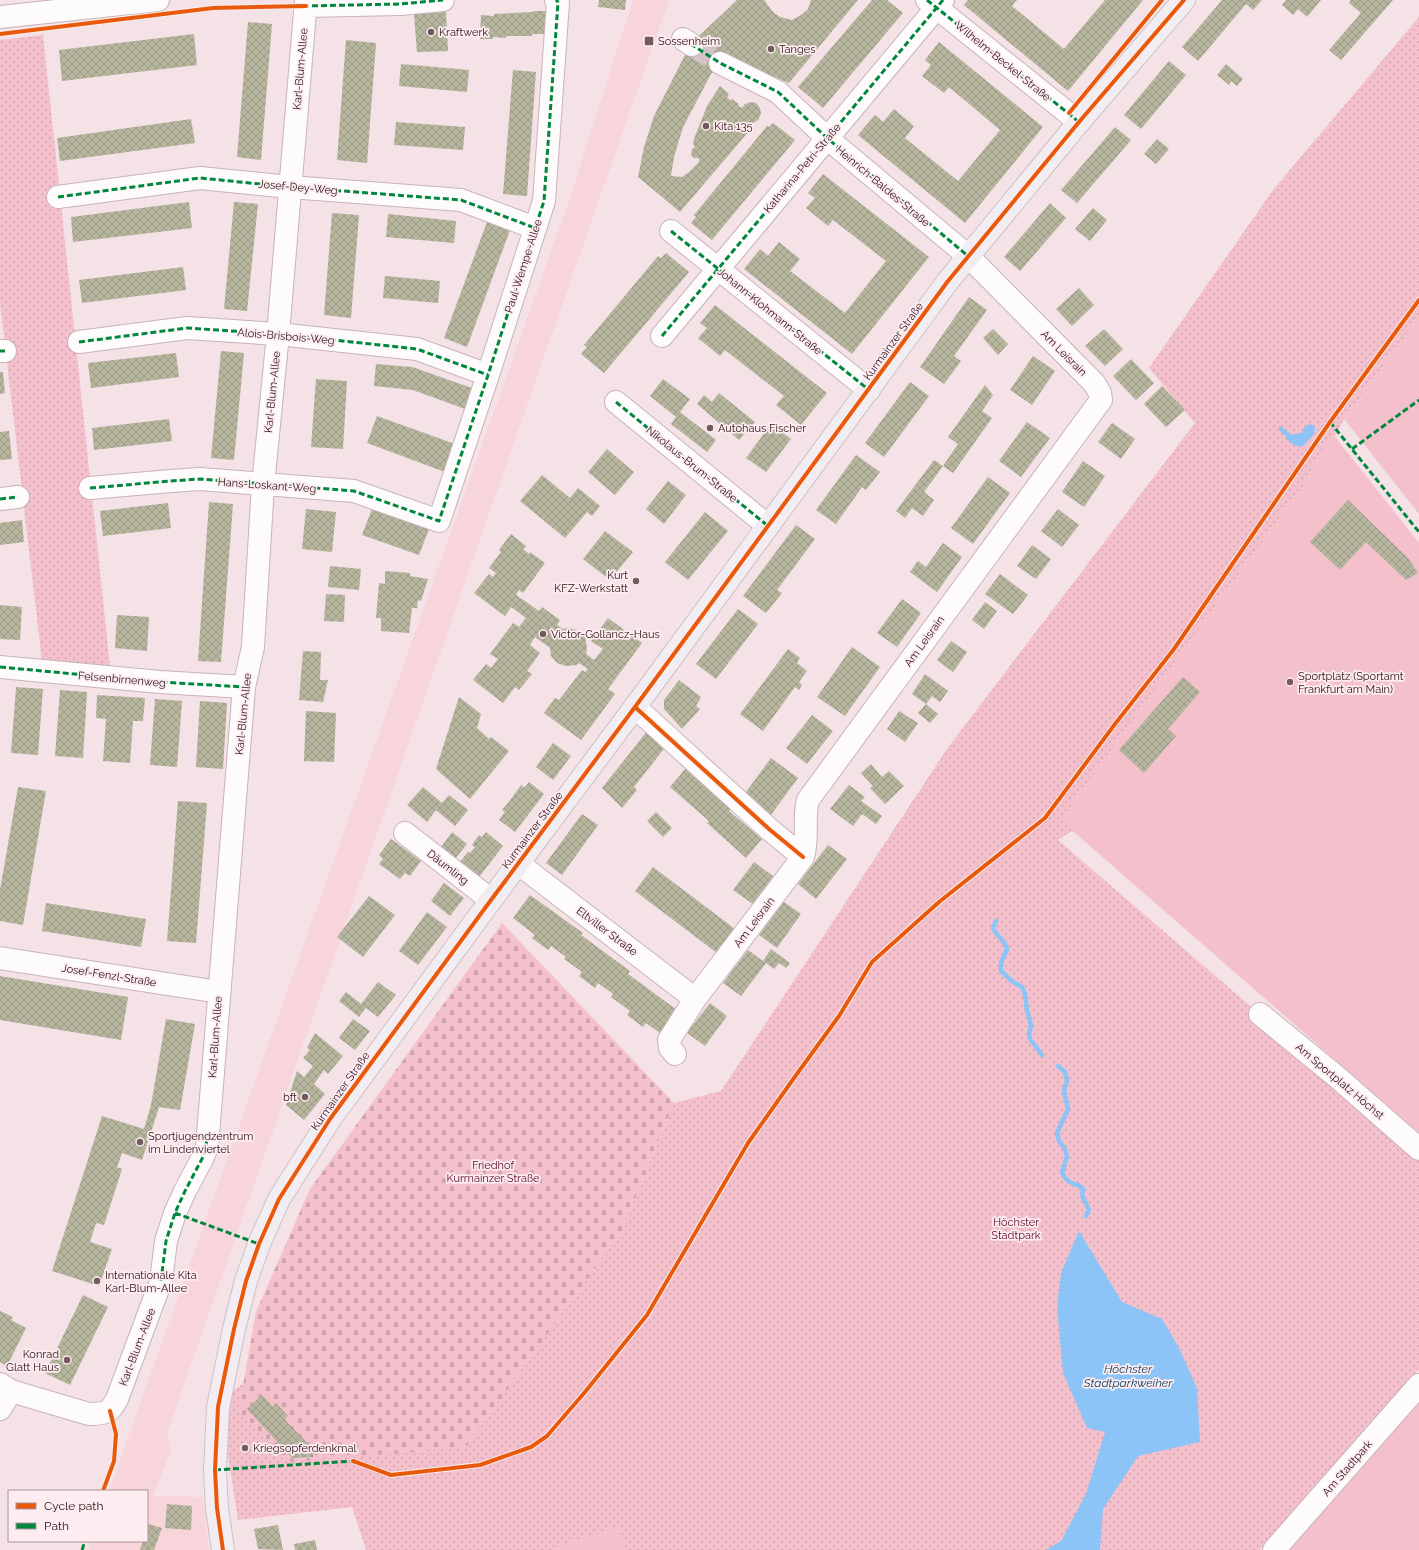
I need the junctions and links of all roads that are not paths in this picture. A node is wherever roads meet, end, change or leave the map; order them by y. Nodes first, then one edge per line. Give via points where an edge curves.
1 (158, 0) edge
2 (443, 0) edge
3 (1184, 0) edge
4 (557, 1) edge
5 (936, 2) edge
6 (306, 3) edge
7 (0, 17) edge
8 (720, 63) tunnel mouth
9 (1079, 122) junction
10 (827, 138) junction
11 (290, 187) junction
12 (58, 197) dead end
13 (535, 228) junction
14 (671, 231) dead end
15 (968, 256) junction
16 (718, 269) junction
17 (278, 334) junction
18 (662, 336) dead end
19 (79, 342) dead end
20 (488, 375) junction
21 (869, 390) junction
22 (616, 402) dead end
23 (263, 485) junction
24 (90, 488) dead end
25 (439, 521) joint
26 (768, 526) junction
27 (0, 667) edge
28 (244, 687) junction
29 (635, 707) junction
30 (405, 833) dead end
31 (803, 857) junction
32 (519, 864) junction
33 (491, 900) junction
34 (0, 958) edge
35 (219, 992) junction
36 (695, 999) junction
37 (1260, 1014) dead end
38 (675, 1054) dead end
39 (1419, 1149) edge
40 (1419, 1385) edge
41 (6, 1387) edge
42 (0, 1409) edge
43 (224, 1550) edge
44 (1274, 1550) edge

1 - 7 street
2 - 6 street via 400,4
3 - 9 main road, Kurmainzer Straße
4 - 13 street, Paul-Wempe-Allee via 544,200
5 - 9 street, Wilhelm-Beckel-Straße
5 - 10 street, Katharina-Petri-Straße
6 - 11 street, Karl-Blum-Allee
8 - 10 street, Heinrich-Baldes-Straße via 778,92
9 - 15 main road, Kurmainzer Straße
10 - 15 street, Heinrich-Baldes-Straße
10 - 16 street, Katharina-Petri-Straße
11 - 12 street, Josef-Dey-Weg via 200,178
11 - 13 street, Josef-Dey-Weg via 461,200
11 - 17 street, Karl-Blum-Allee
13 - 20 street, Paul-Wempe-Allee
14 - 16 street, Johann-Klohmann-Straße
15 - 21 main road, Kurmainzer Straße
15 - 31 street, Am Leisrain via 1094,383 1101,400 808,800
16 - 18 street, Katharina-Petri-Straße
16 - 21 street, Johann-Klohmann-Straße
17 - 19 street, Alois-Brisbois-Weg via 188,328
17 - 20 street, Alois-Brisbois-Weg via 417,349
17 - 23 street, Karl-Blum-Allee
20 - 25 street, Paul-Wempe-Allee
21 - 26 main road, Kurmainzer Straße
22 - 26 street, Nikolaus-Brum-Straße
23 - 24 street, Hans-Loskant-Weg via 171,480
23 - 25 street, Hans-Loskant-Weg via 354,491
23 - 28 street, Karl-Blum-Allee via 253,647
26 - 29 main road, Kurmainzer Straße
27 - 28 street, Felsenbirnenweg
28 - 35 street, Karl-Blum-Allee
29 - 31 street
29 - 32 main road, Kurmainzer Straße
30 - 33 street, Däumling
31 - 36 street, Am Leisrain
32 - 33 main road, Kurmainzer Straße
32 - 36 street, Eltviller Straße
33 - 43 main road, Kurmainzer Straße via 330,1119 279,1199 259,1244 246,1281 218,1407 215,1470 217,1508
34 - 35 street, Josef-Fenzl-Straße
35 - 41 street, Karl-Blum-Allee via 207,1147 175,1214 166,1241 161,1281 117,1399 110,1411 89,1414
36 - 38 street, Am Leisrain via 669,1040 670,1048
37 - 39 street, Am Sportplatz Höchst
40 - 44 street, Am Stadtpark
41 - 42 street

